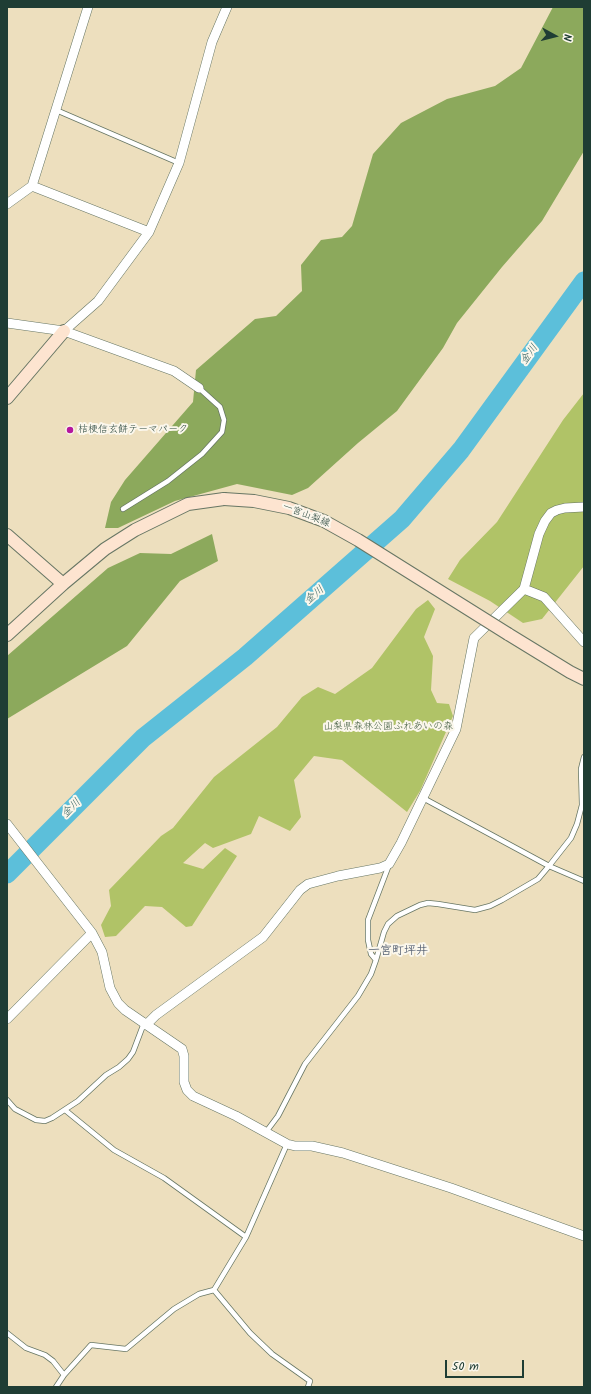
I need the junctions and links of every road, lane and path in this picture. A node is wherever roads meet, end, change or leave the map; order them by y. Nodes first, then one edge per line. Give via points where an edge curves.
1 (88, 7) edge
2 (227, 7) edge
3 (56, 110) junction
4 (179, 163) junction
5 (32, 186) junction
6 (7, 204) edge
7 (149, 232) junction
8 (7, 323) edge
9 (64, 331) junction
10 (200, 388) joint
11 (7, 398) edge
12 (584, 507) edge
13 (123, 509) dead end
14 (7, 535) edge
15 (62, 584) junction
16 (524, 589) junction
17 (7, 635) edge
18 (584, 642) edge
19 (584, 679) edge
20 (584, 757) edge
21 (423, 798) junction
22 (7, 824) edge
23 (389, 864) junction
24 (549, 866) junction
25 (584, 881) edge
26 (92, 934) junction
27 (376, 960) junction
28 (7, 1020) edge
29 (145, 1024) junction
30 (7, 1100) edge
31 (64, 1110) junction
32 (266, 1132) junction
33 (287, 1144) junction
34 (584, 1236) edge
35 (246, 1237) junction
36 (214, 1290) junction
37 (7, 1333) edge
38 (64, 1374) junction
39 (56, 1387) edge
40 (308, 1387) edge

1 - 3 street
2 - 4 street via 212,42
3 - 4 lane
3 - 5 street
4 - 7 street
5 - 6 street
5 - 7 street
7 - 9 street via 98,301
8 - 9 street
9 - 10 street via 174,371
9 - 11 main road
10 - 13 lane via 220,407 224,420 222,432 202,454 168,481
12 - 16 street via 557,510 545,521
14 - 15 main road
15 - 17 main road, 一宮山梨線
15 - 19 main road, 一宮山梨線, bridge via 105,549 134,530 188,504 224,499 254,501 289,508 324,521
16 - 18 street via 544,597
16 - 21 street via 474,638 456,729
20 - 24 lane via 581,769 582,805 577,824 571,838
21 - 23 street
21 - 24 lane
22 - 26 street
23 - 27 lane via 368,920 368,940 371,954
23 - 29 street via 308,884 300,890 263,937
24 - 25 lane
24 - 27 lane via 538,878 490,906 475,910 428,903 397,916 384,932
26 - 28 street
26 - 29 street via 102,952 114,996 125,1010
27 - 32 lane via 358,996 306,1064 278,1116
29 - 31 lane via 128,1059
29 - 32 street via 182,1049 184,1082 193,1096
30 - 31 lane via 14,1109 36,1120 45,1121
31 - 35 lane via 114,1150 164,1178
32 - 33 street
33 - 34 street via 343,1153 451,1188
33 - 35 lane
35 - 36 lane
36 - 38 lane via 199,1294 174,1309 126,1349 91,1344
36 - 40 lane via 272,1354 310,1381
37 - 38 lane via 26,1348 45,1355
38 - 39 lane

